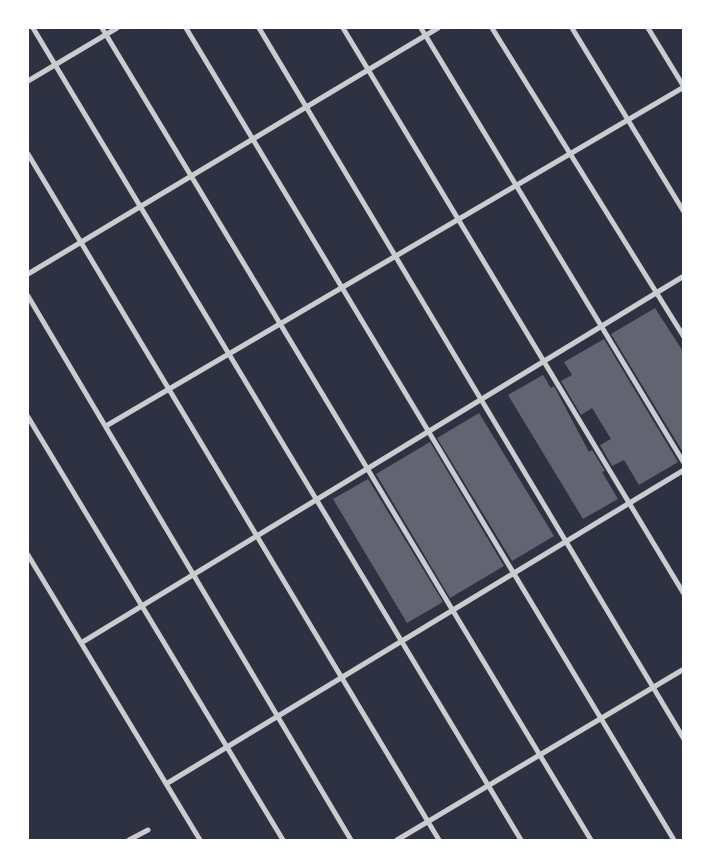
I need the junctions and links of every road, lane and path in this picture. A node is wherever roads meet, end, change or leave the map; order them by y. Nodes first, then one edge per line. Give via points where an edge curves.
1 (33, 28) edge
2 (102, 28) edge
3 (116, 28) edge
4 (186, 28) edge
5 (259, 28) edge
6 (343, 28) edge
7 (421, 28) edge
8 (438, 28) edge
9 (492, 28) edge
10 (572, 28) edge
11 (648, 28) edge
12 (106, 34) junction
13 (425, 35) junction
14 (55, 64) junction
15 (368, 70) junction
16 (28, 81) edge
17 (684, 87) edge
18 (306, 106) junction
19 (628, 120) junction
20 (252, 139) junction
21 (28, 154) edge
22 (569, 154) junction
23 (191, 176) junction
24 (515, 184) junction
25 (140, 206) junction
26 (684, 212) edge
27 (458, 219) junction
28 (81, 242) junction
29 (395, 256) junction
30 (28, 274) edge
31 (684, 276) edge
32 (340, 288) junction
33 (656, 292) junction
34 (28, 296) edge
35 (280, 324) junction
36 (601, 326) junction
37 (684, 337) edge
38 (229, 354) junction
39 (543, 361) junction
40 (169, 389) junction
41 (480, 399) junction
42 (28, 417) edge
43 (106, 426) junction
44 (428, 430) junction
45 (684, 463) edge
46 (367, 468) junction
47 (684, 470) edge
48 (317, 498) junction
49 (629, 503) junction
50 (256, 534) junction
51 (566, 541) junction
52 (28, 555) edge
53 (514, 572) junction
54 (191, 574) junction
55 (684, 594) edge
56 (143, 607) junction
57 (452, 610) junction
58 (401, 640) junction
59 (81, 642) junction
60 (684, 670) edge
61 (341, 677) junction
62 (653, 688) junction
63 (276, 716) junction
64 (601, 718) junction
65 (684, 739) edge
66 (227, 748) junction
67 (540, 755) junction
68 (166, 784) junction
69 (488, 786) junction
70 (428, 822) junction
71 (148, 830) dead end
72 (129, 840) edge
73 (200, 840) edge
74 (283, 840) edge
75 (351, 840) edge
76 (397, 840) edge
77 (439, 840) edge
78 (521, 840) edge
79 (591, 840) edge
80 (674, 840) edge

1 - 14 street
2 - 12 street
3 - 12 street
4 - 20 street
5 - 18 street
6 - 15 street
7 - 13 street
8 - 13 street
9 - 22 street
10 - 19 street
11 - 17 street
12 - 14 street
12 - 23 street
13 - 15 street
13 - 24 street
14 - 16 street
14 - 25 street
15 - 18 street
15 - 27 street
17 - 19 street
18 - 20 street
18 - 29 street
19 - 22 street
19 - 26 street
20 - 23 street
20 - 32 street
21 - 28 street
22 - 24 street
22 - 33 street
23 - 25 street
23 - 35 street
24 - 27 street
24 - 36 street
25 - 28 street
25 - 38 street
27 - 29 street
27 - 39 street
28 - 30 street
28 - 40 street
29 - 32 street
29 - 41 street
31 - 33 street
32 - 35 street
32 - 44 street
33 - 36 street
33 - 37 street
34 - 43 street
35 - 38 street
35 - 46 street
36 - 39 street
36 - 45 street
38 - 40 street
38 - 48 street
39 - 41 street
39 - 49 street
40 - 43 street
40 - 50 street
41 - 44 street
41 - 51 street
42 - 56 street
43 - 54 street
44 - 46 street
44 - 53 street
46 - 48 street
46 - 57 street
47 - 49 street
48 - 50 street
48 - 58 street
49 - 51 street
49 - 55 street
50 - 54 street
50 - 61 street
51 - 53 street
51 - 62 street
52 - 59 street
53 - 57 street
53 - 64 street
54 - 56 street
54 - 63 street
56 - 59 street
56 - 66 street
57 - 58 street
57 - 67 street
58 - 61 street
58 - 69 street
59 - 68 street
60 - 62 street
61 - 63 street
61 - 70 street
62 - 64 street
62 - 65 street
63 - 66 street
63 - 75 street
64 - 67 street
64 - 80 street
66 - 68 street
66 - 74 street
67 - 69 street
67 - 79 street
68 - 73 street
69 - 70 street
69 - 78 street
70 - 76 street
70 - 77 street
71 - 72 street

